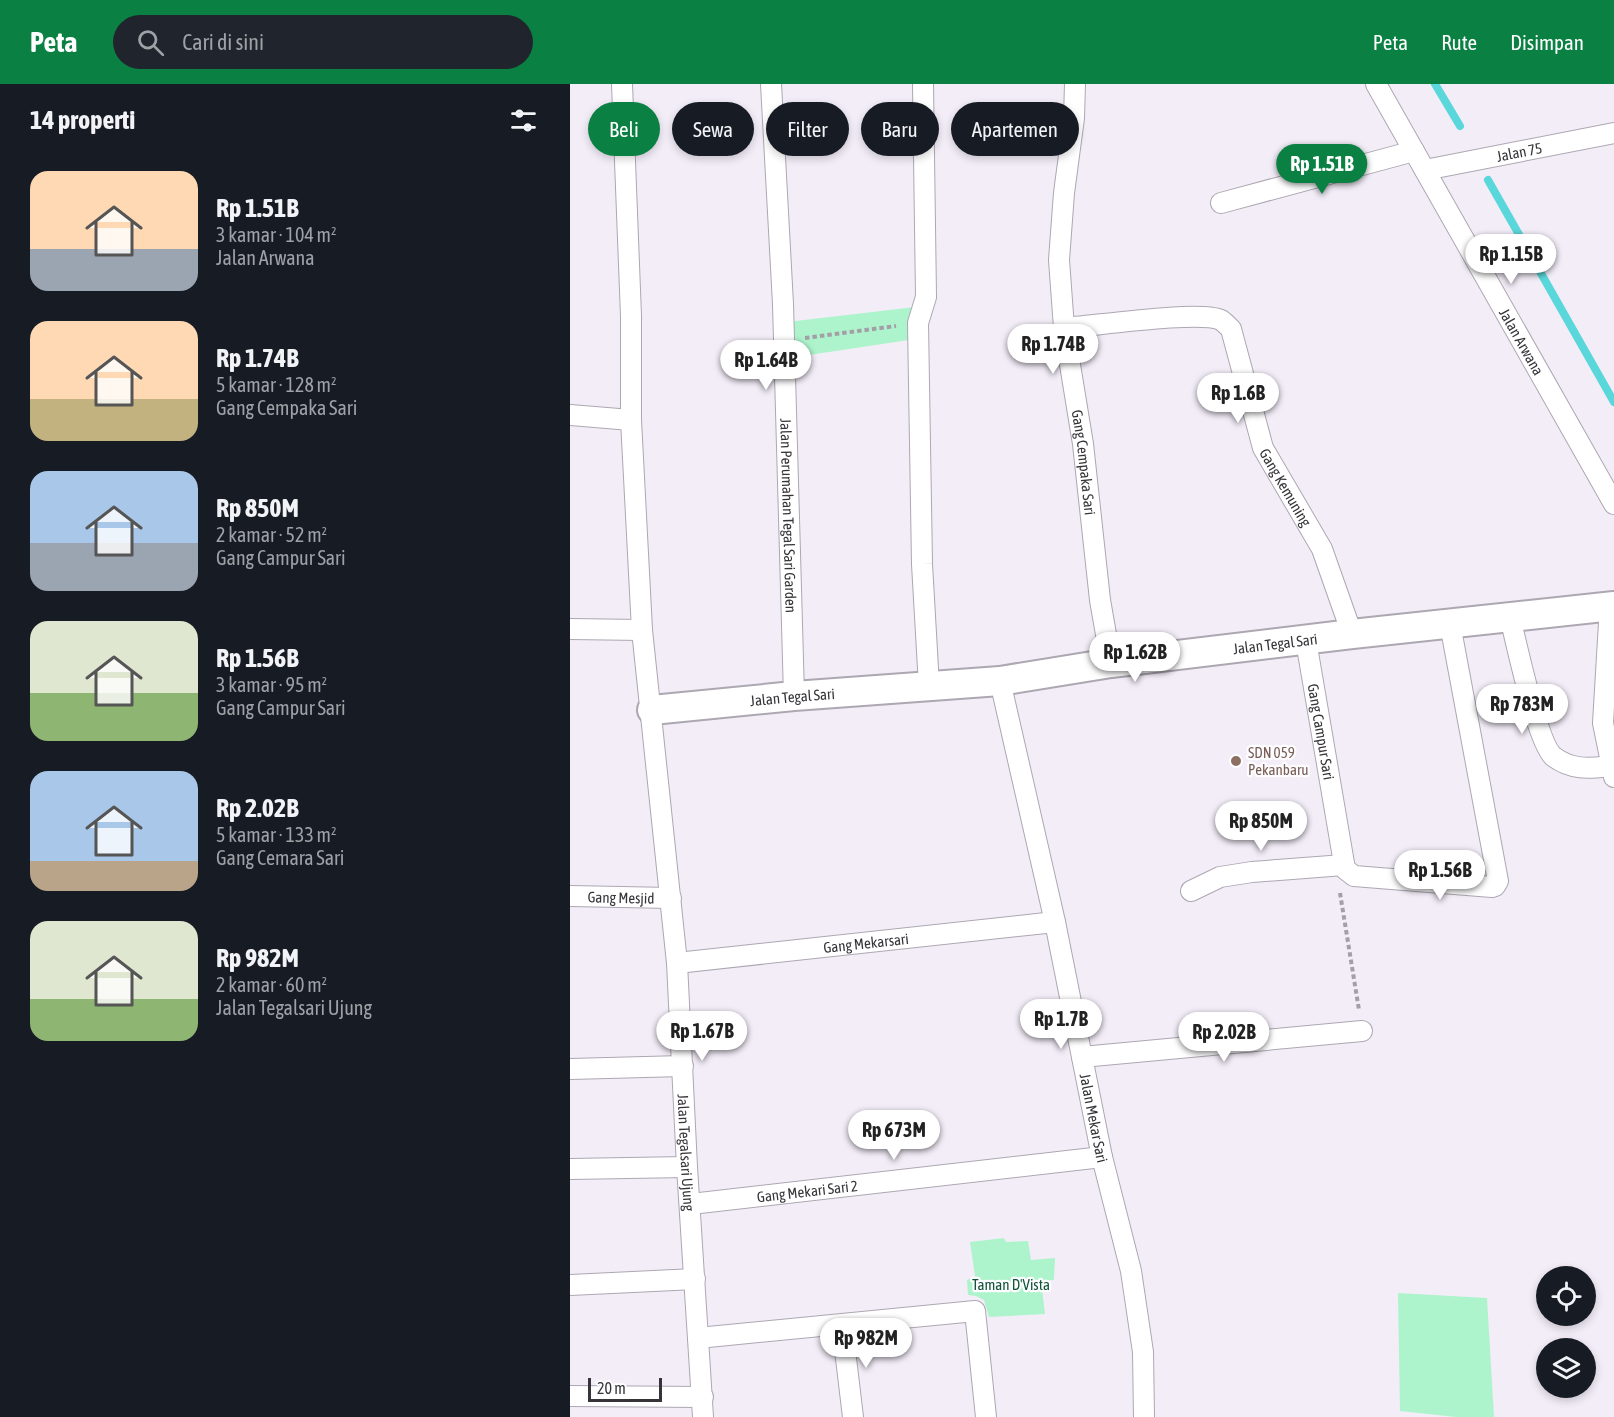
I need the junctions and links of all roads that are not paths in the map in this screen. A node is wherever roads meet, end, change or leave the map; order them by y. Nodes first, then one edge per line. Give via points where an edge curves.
1 (622, 84) edge
2 (771, 84) edge
3 (923, 84) edge
4 (1075, 84) edge
5 (1376, 84) edge
6 (1614, 133) edge
7 (1414, 150) junction
8 (1425, 170) junction
9 (1221, 203) dead end
10 (1064, 328) junction
11 (570, 415) edge
12 (631, 420) junction
13 (1614, 504) edge
14 (1612, 606) edge
15 (1510, 617) junction
16 (1450, 624) junction
17 (570, 629) edge
18 (642, 630) junction
19 (1352, 634) junction
20 (1306, 641) junction
21 (1111, 663) junction
22 (1000, 681) junction
23 (929, 686) junction
24 (794, 696) junction
25 (651, 710) junction
26 (1613, 771) edge
27 (1339, 865) junction
28 (1191, 891) dead end
29 (570, 897) edge
30 (670, 898) junction
31 (1055, 922) junction
32 (677, 963) junction
33 (1362, 1031) road end
34 (1082, 1057) junction
35 (683, 1066) junction
36 (570, 1069) edge
37 (1102, 1157) junction
38 (687, 1167) junction
39 (570, 1169) edge
40 (691, 1204) junction
41 (695, 1279) junction
42 (570, 1285) edge
43 (842, 1325) junction
44 (698, 1338) junction
45 (570, 1396) edge
46 (703, 1397) junction
47 (704, 1417) edge
48 (853, 1417) edge
49 (987, 1417) edge
50 (1144, 1417) edge

1 - 12 street, Jalan Tegalsari Ujung
2 - 24 street, Jalan Perumahan Tegal Sari Garden via 784,341
3 - 23 street via 926,297 918,323 922,564
4 - 10 street, Gang Cempaka Sari via 1059,260
5 - 7 street, Jalan Arwana
6 - 8 street, Jalan 75
7 - 8 street, Jalan Arwana
7 - 9 street
8 - 13 street, Jalan Arwana
10 - 19 street, Gang Kemuning via 1191,317 1221,320 1231,329 1263,448 1322,549
10 - 21 street, Gang Cempaka Sari
11 - 12 street
12 - 18 street, Jalan Tegalsari Ujung
14 - 15 street, Jalan Tegal Sari
14 - 26 street via 1603,723
15 - 16 street, Jalan Tegal Sari
15 - 26 street via 1537,723 1552,756 1567,765
16 - 19 street, Jalan Tegal Sari
16 - 27 street via 1498,884 1492,887 1354,876
17 - 18 street
18 - 25 street, Jalan Tegalsari Ujung
19 - 20 street, Jalan Tegal Sari
20 - 21 street, Jalan Tegal Sari
20 - 27 street, Gang Campur Sari
21 - 22 street, Jalan Tegal Sari
22 - 23 street, Jalan Tegal Sari
22 - 31 street, Jalan Mekar Sari
23 - 24 street, Jalan Tegal Sari
24 - 25 street, Jalan Tegal Sari
25 - 30 street, Jalan Tegalsari Ujung
27 - 28 street via 1220,877
29 - 30 street, Gang Mesjid
30 - 32 street, Jalan Tegalsari Ujung
31 - 32 street, Gang Mekarsari
31 - 34 street, Jalan Mekar Sari
32 - 35 street, Jalan Tegalsari Ujung
33 - 34 street
34 - 37 street, Jalan Mekar Sari
35 - 36 street
35 - 38 street, Jalan Tegalsari Ujung
37 - 40 street, Gang Mekari Sari 2
37 - 50 street, Jalan Mekar Sari via 1131,1271 1143,1352
38 - 39 street
38 - 40 street, Jalan Tegalsari Ujung
40 - 41 street, Jalan Tegalsari Ujung
41 - 42 street
41 - 44 street, Jalan Tegalsari Ujung
43 - 44 street
43 - 48 street
43 - 49 street via 975,1311
44 - 46 street, Jalan Tegalsari Ujung
45 - 46 street
46 - 47 street, Jalan Tegalsari Ujung

